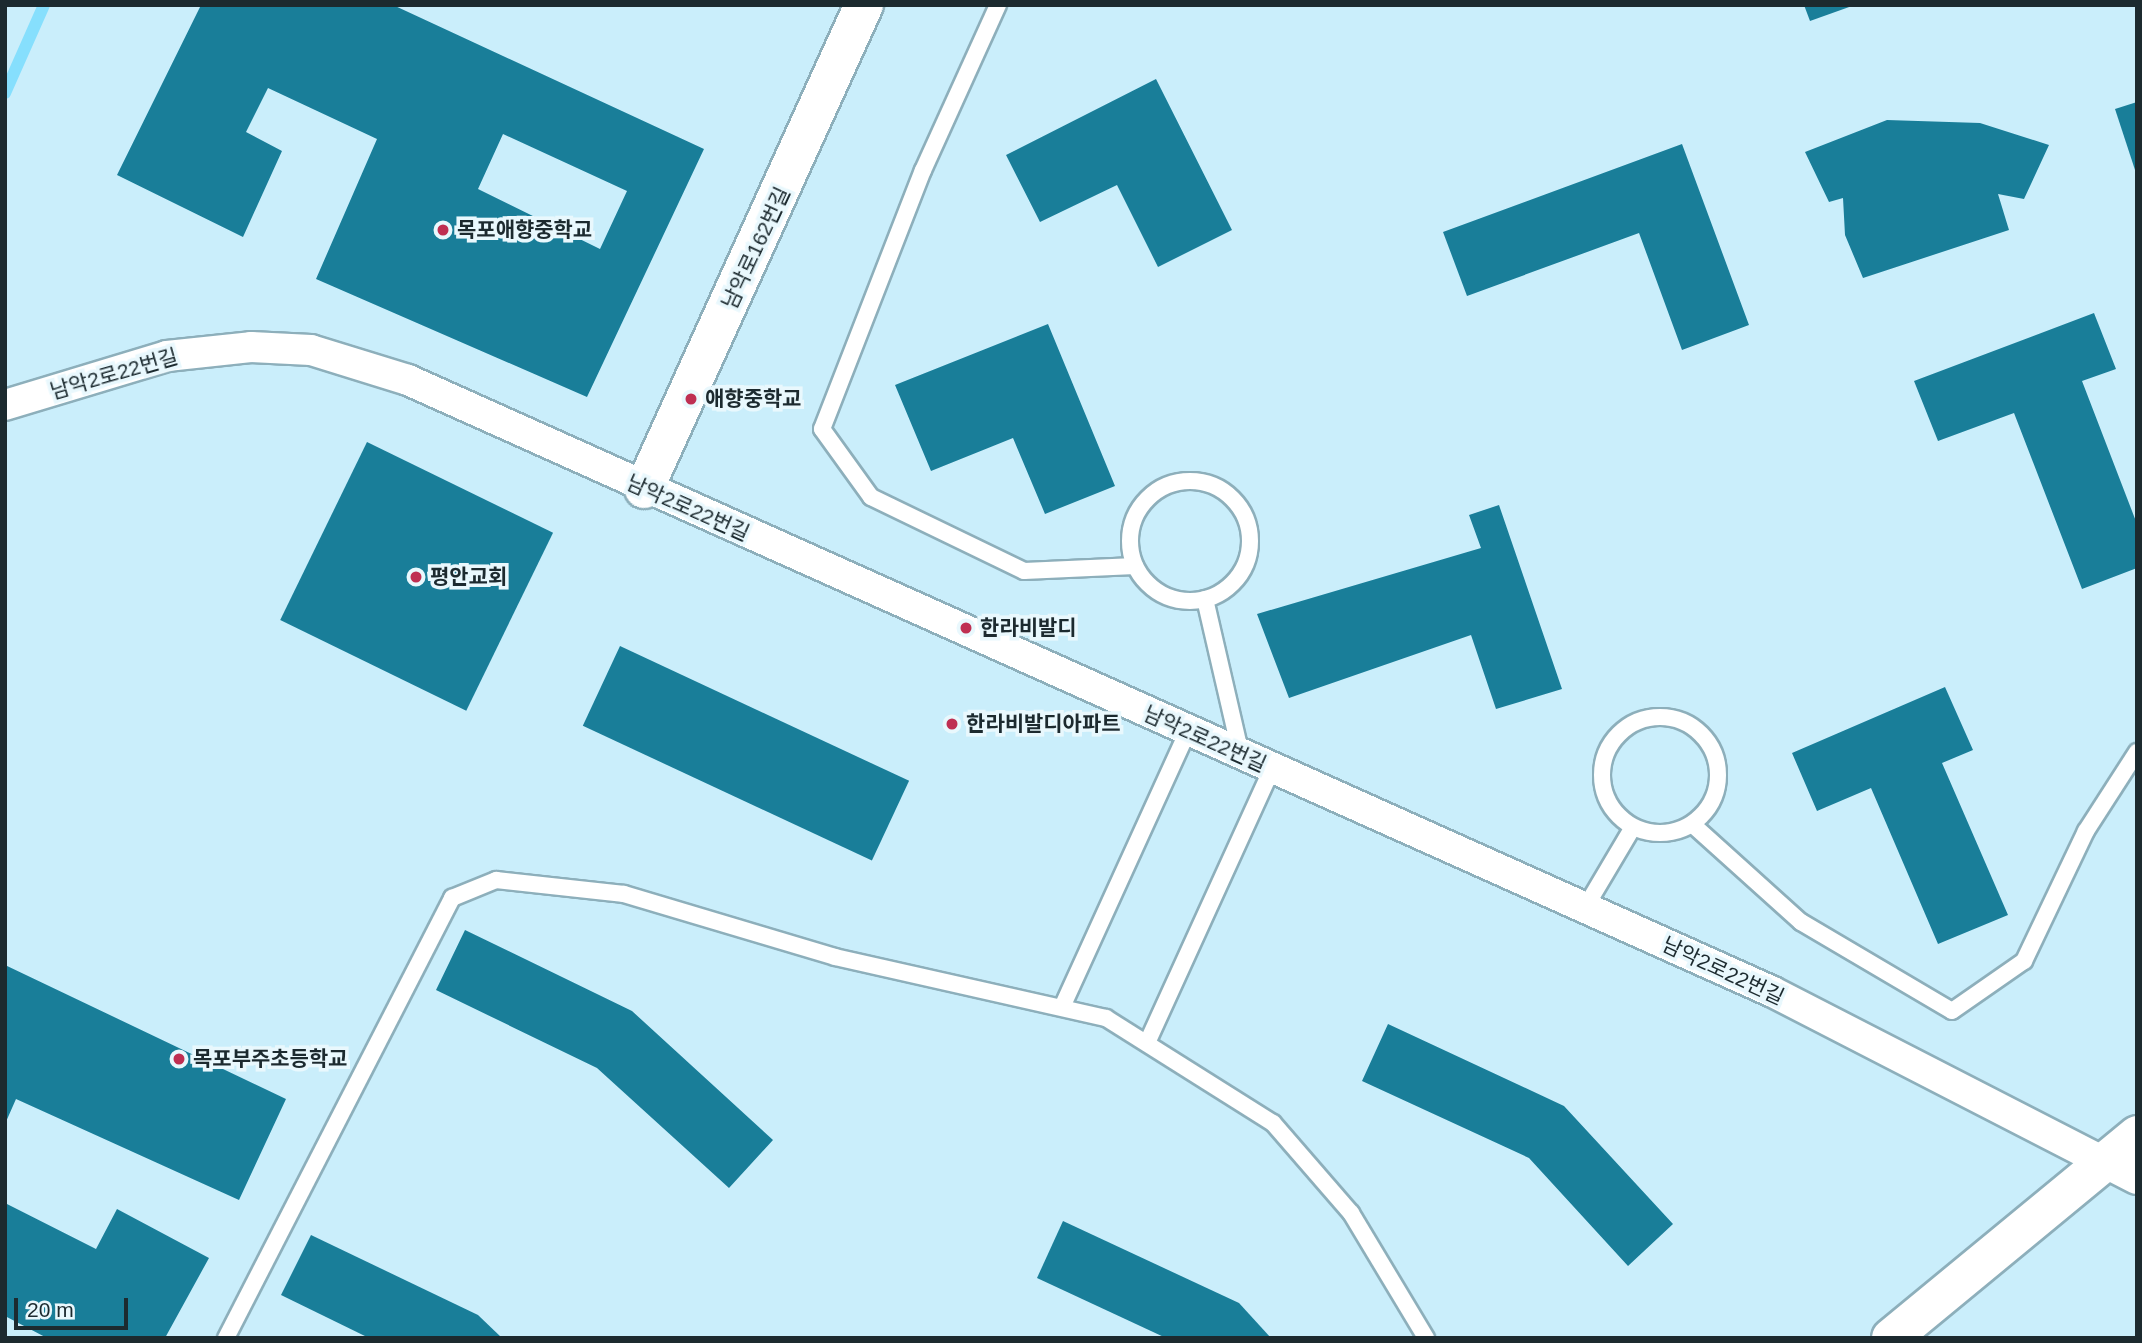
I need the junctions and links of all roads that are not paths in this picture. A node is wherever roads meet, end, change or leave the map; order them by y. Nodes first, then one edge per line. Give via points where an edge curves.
1 (864, 5) edge
2 (998, 5) edge
3 (13, 403) edge
4 (644, 489) junction
5 (1135, 566) junction
6 (1205, 599) junction
7 (1188, 731) junction
8 (2137, 752) edge
9 (1241, 755) junction
10 (1272, 769) junction
11 (1692, 824) junction
12 (1633, 827) junction
13 (1585, 908) junction
14 (1063, 1005) junction
15 (1147, 1043) junction
16 (2137, 1135) edge
17 (2121, 1172) edge
18 (226, 1338) edge
19 (1426, 1338) edge
20 (1891, 1338) edge

1 - 4 street, 남악로162번길
2 - 5 lane via 923,170 822,429 871,497 1024,571
3 - 4 street, 남악2로22번길 via 167,356 251,347 311,350 408,380
4 - 7 street, 남악2로22번길
5 - 6 lane via 1164,595
5 - 6 lane via 1131,528 1151,494 1187,480 1225,491 1248,522 1247,561 1223,592
6 - 9 lane
7 - 9 street, 남악2로22번길
7 - 14 lane
8 - 11 lane via 2086,831 2024,961 1952,1011 1801,922
9 - 10 street, 남악2로22번길
10 - 13 street, 남악2로22번길
10 - 15 lane
11 - 12 lane via 1663,833
11 - 12 lane via 1716,791 1714,752 1686,723 1647,718 1613,740 1604,758 1606,797
12 - 13 lane
13 - 17 street, 남악2로22번길 via 1771,991
14 - 15 lane via 1106,1018
14 - 18 lane via 835,957 624,894 496,880 452,898
15 - 19 lane via 1273,1123 1350,1213
16 - 17 street
17 - 20 street

